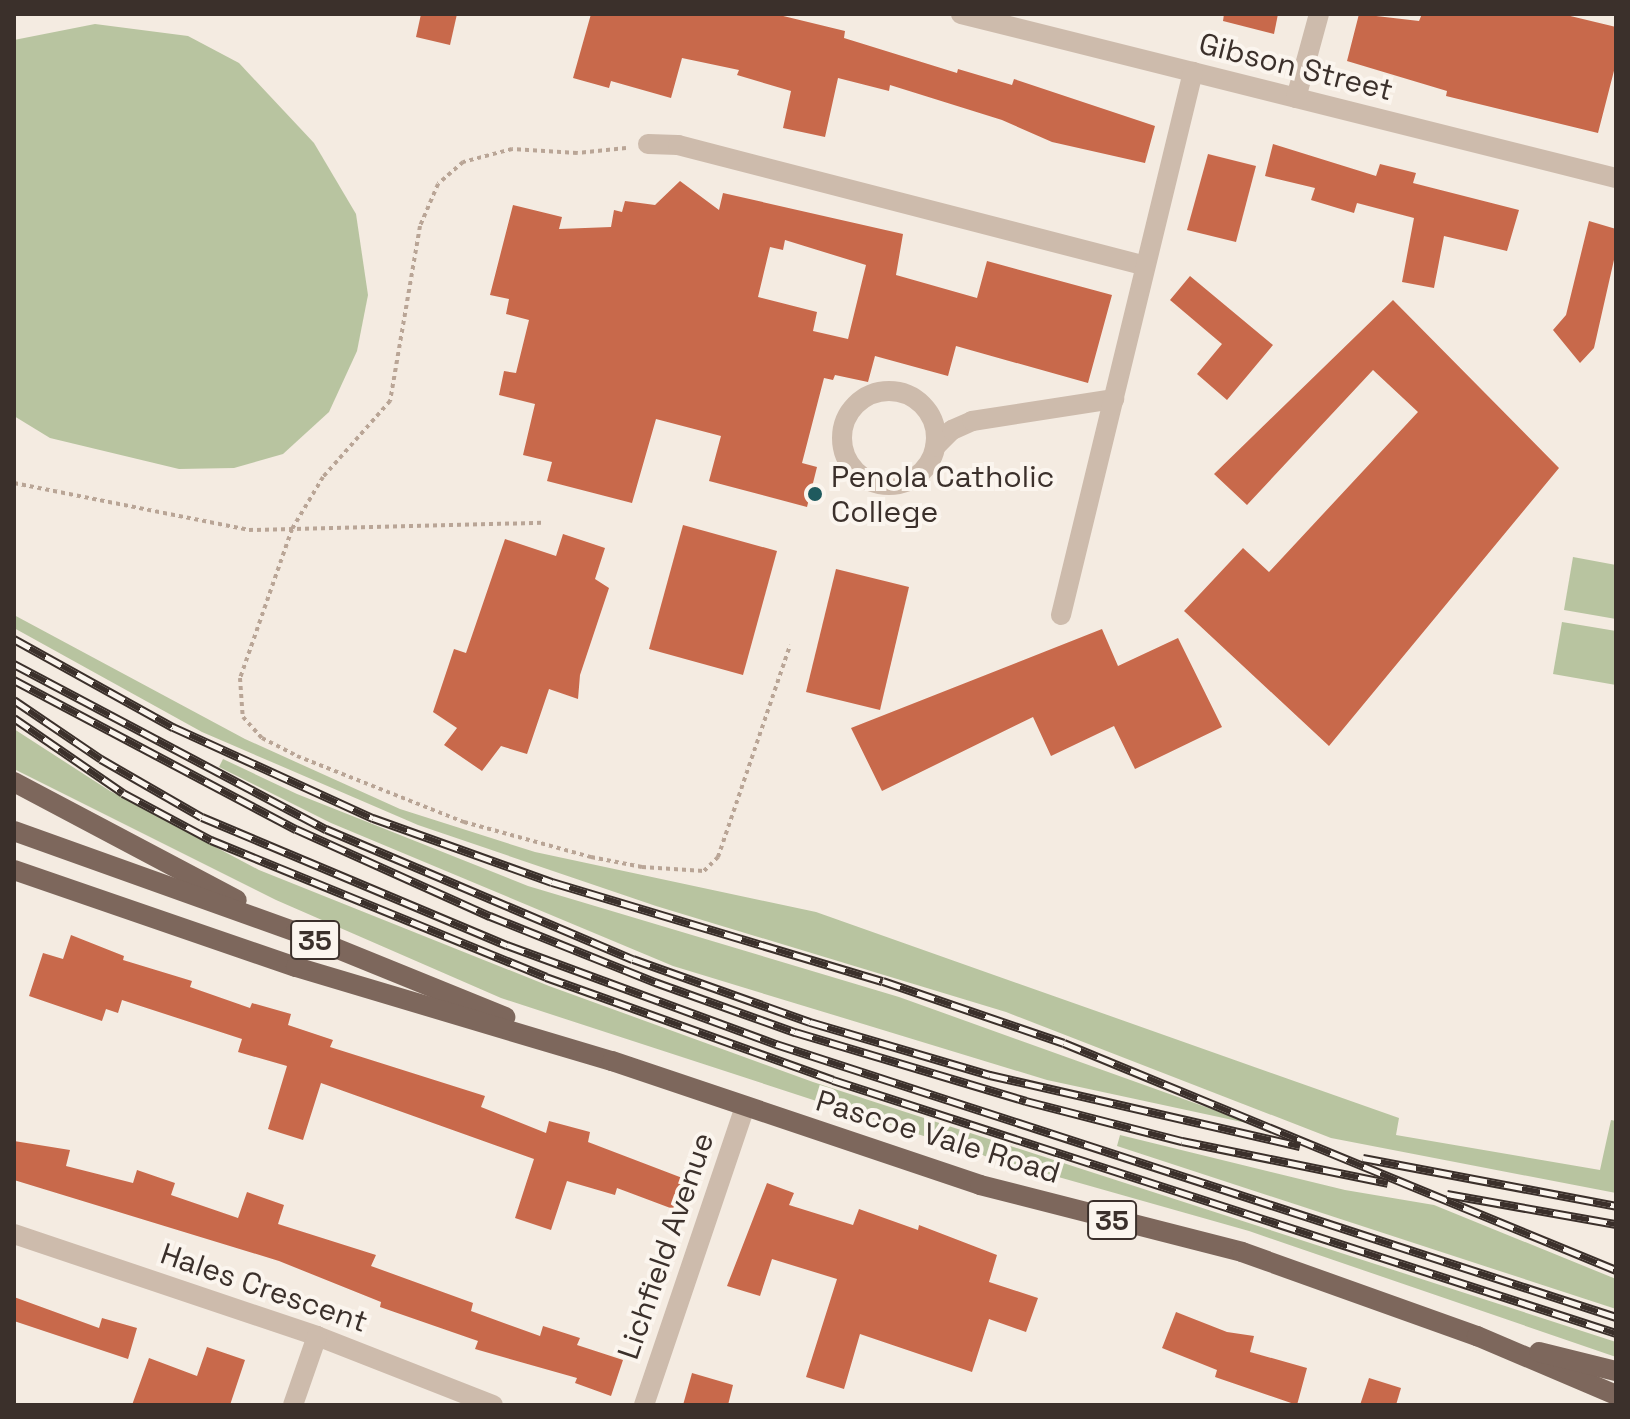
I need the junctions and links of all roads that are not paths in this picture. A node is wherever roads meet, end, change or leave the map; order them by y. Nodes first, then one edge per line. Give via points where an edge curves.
1 (961, 14) edge
2 (1319, 14) edge
3 (1193, 72) junction
4 (1296, 98) junction
5 (648, 144) road end
6 (1616, 178) edge
7 (1145, 266) junction
8 (1114, 399) junction
9 (920, 402) junction
10 (972, 421) junction
11 (935, 447) junction
12 (1061, 615) dead end
13 (14, 782) edge
14 (14, 831) edge
15 (14, 870) edge
16 (296, 932) junction
17 (612, 1061) junction
18 (745, 1107) junction
19 (14, 1234) edge
20 (317, 1336) junction
21 (1477, 1336) junction
22 (1616, 1371) edge
23 (1616, 1395) edge
24 (293, 1405) edge
25 (493, 1405) edge
26 (644, 1405) edge

1 - 3 street, Gibson Street
2 - 4 street
3 - 4 street, Gibson Street
3 - 7 street
4 - 6 street, Gibson Street
5 - 7 street via 678,145
7 - 8 street
8 - 10 street
8 - 12 street
9 - 10 street
9 - 11 street via 935,427
9 - 11 street via 892,390 863,397 844,420 843,451 862,477 892,485 922,472
10 - 11 street via 952,430
13 - 16 main road
14 - 16 main road, Pascoe Vale Road / 35
15 - 17 main road, Pascoe Vale Road / 35 via 296,967
16 - 17 main road, Pascoe Vale Road / 35
17 - 18 main road, Pascoe Vale Road / 35
18 - 21 main road, Pascoe Vale Road / 35 via 980,1185 1242,1252
18 - 26 street, Lichfield Avenue
19 - 20 street, Hales Crescent
20 - 24 street
20 - 25 street, Hales Crescent
21 - 22 main road, Pascoe Vale Road / 35
21 - 23 main road, Pascoe Vale Road / 35

